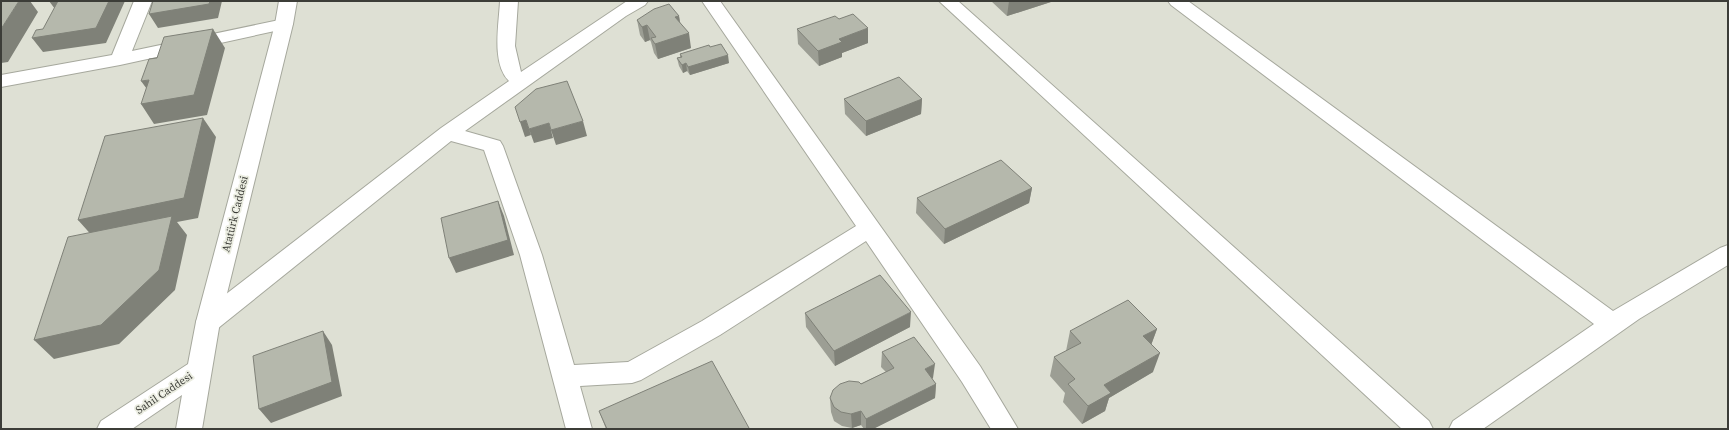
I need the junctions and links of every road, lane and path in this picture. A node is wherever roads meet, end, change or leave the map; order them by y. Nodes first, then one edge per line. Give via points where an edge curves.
1 (143, 1) edge
2 (288, 1) edge
3 (509, 1) edge
4 (639, 1) edge
5 (711, 1) edge
6 (948, 1) edge
7 (1177, 1) edge
8 (284, 24) junction
9 (120, 59) junction
10 (1, 81) edge
11 (520, 82) junction
12 (448, 133) junction
13 (870, 228) junction
14 (1728, 254) edge
15 (208, 322) junction
16 (1612, 324) junction
17 (199, 370) junction
18 (564, 376) junction
19 (110, 429) edge
20 (189, 429) edge
21 (579, 429) edge
22 (1005, 429) edge
23 (1420, 429) edge
24 (1462, 429) edge

1 - 9 street
2 - 8 street, Atatürk Caddesi
3 - 11 street via 506,46 512,74
4 - 11 street
5 - 13 street
6 - 23 street
7 - 16 street
8 - 9 street
8 - 15 street, Atatürk Caddesi
9 - 10 street
11 - 12 street
12 - 15 street
12 - 18 street via 493,146 531,255
13 - 18 street via 711,328 632,372
13 - 22 street via 971,374
14 - 16 street
15 - 17 street, Atatürk Caddesi
16 - 24 street
17 - 19 street, Sahil Caddesi
17 - 20 street, Atatürk Caddesi
18 - 21 street

